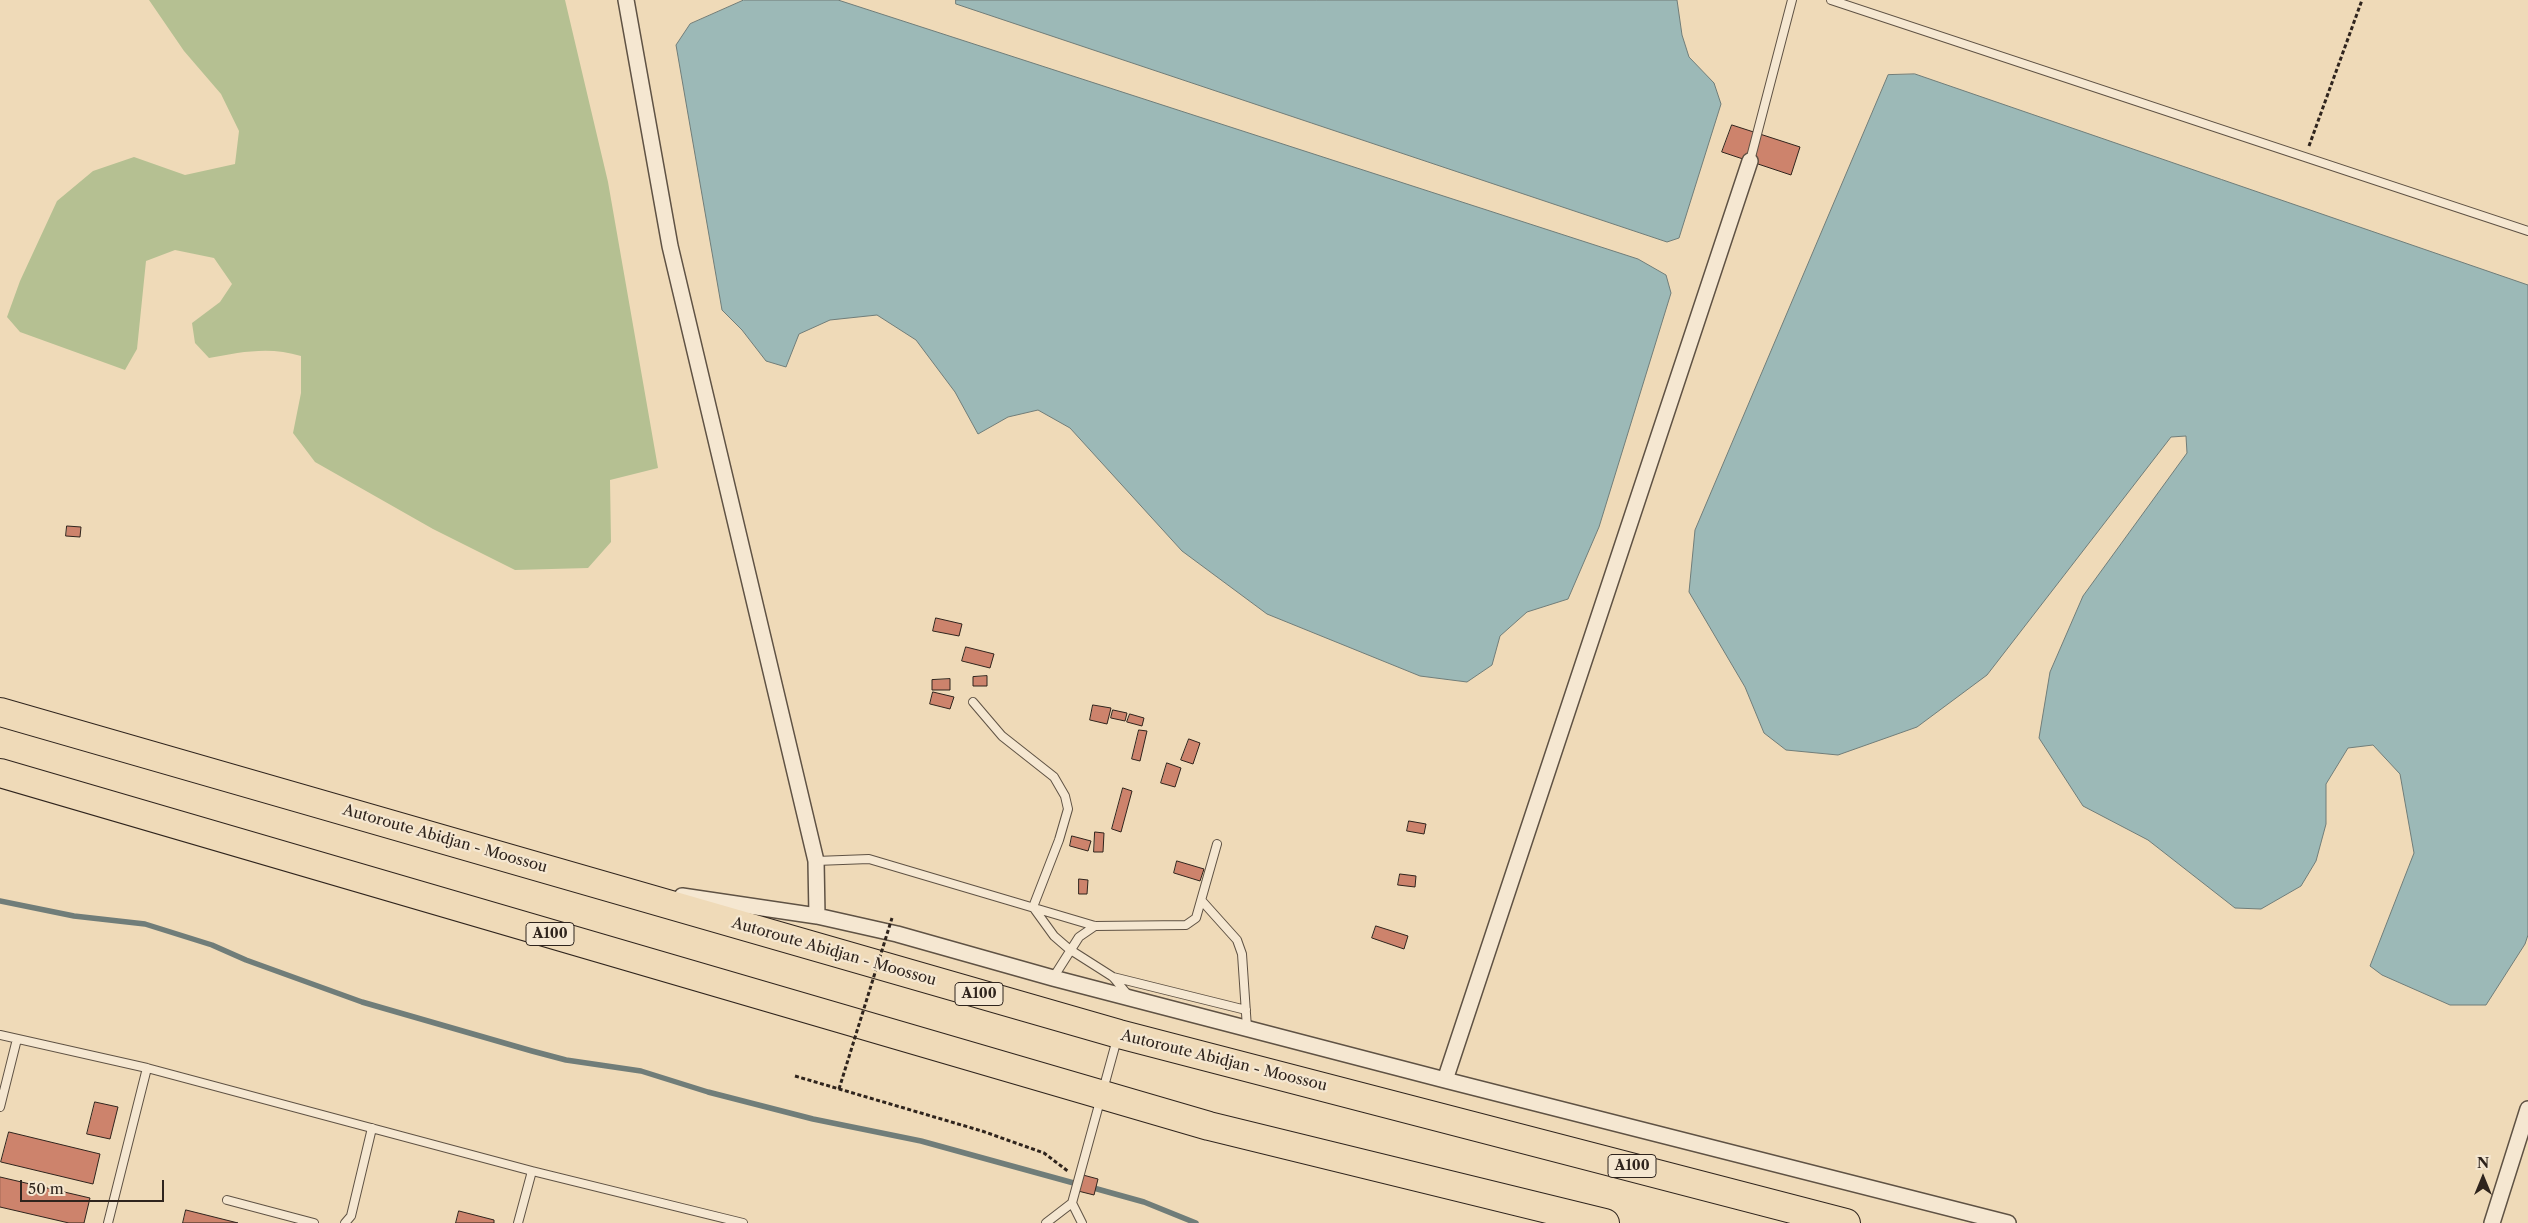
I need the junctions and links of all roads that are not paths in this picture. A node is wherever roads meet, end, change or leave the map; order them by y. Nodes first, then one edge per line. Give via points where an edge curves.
1 (626, 0) edge
2 (1792, 0) edge
3 (1831, 0) edge
4 (1750, 161) joint
5 (2528, 231) edge
6 (973, 702) dead end
7 (0, 712) edge
8 (0, 773) edge
9 (309, 800) junction
10 (1217, 844) dead end
11 (816, 861) junction
12 (1202, 901) junction
13 (1033, 907) junction
14 (817, 916) junction
15 (1095, 926) junction
16 (1069, 950) junction
17 (1113, 977) junction
18 (1053, 978) junction
19 (1131, 998) junction
20 (1246, 1010) junction
21 (1246, 1028) junction
22 (1119, 1034) junction
23 (0, 1035) edge
24 (17, 1039) junction
25 (147, 1068) junction
26 (1445, 1080) junction
27 (1101, 1095) junction
28 (0, 1106) edge
29 (2528, 1109) edge
30 (372, 1128) junction
31 (532, 1171) junction
32 (227, 1200) dead end
33 (1072, 1203) junction
34 (108, 1223) edge
35 (314, 1223) edge
36 (345, 1223) edge
37 (518, 1223) edge
38 (743, 1223) edge
39 (1046, 1223) edge
40 (1082, 1223) edge
41 (1604, 1223) edge
42 (1846, 1223) edge
43 (2008, 1223) edge
44 (2492, 1223) edge

1 - 11 street via 672,255
2 - 4 lane
3 - 5 lane
4 - 26 street
6 - 13 lane via 1002,736 1054,777 1066,796 1068,809 1059,840
7 - 9 highway, Autoroute Abidjan - Moossou / A100
8 - 27 highway, A100
9 - 14 street via 414,820 692,898
9 - 22 highway, Autoroute Abidjan - Moossou / A100
10 - 12 lane
11 - 13 lane via 870,859
11 - 14 street
12 - 15 lane via 1196,918 1186,925
12 - 20 lane via 1237,940 1245,964
13 - 15 lane
13 - 16 lane via 1054,936
14 - 18 street via 897,934
15 - 16 lane via 1079,937
16 - 17 lane
16 - 18 lane
17 - 19 lane
17 - 20 lane
18 - 19 street
19 - 21 street
20 - 21 lane
21 - 26 street
22 - 27 lane
22 - 42 highway, Autoroute Abidjan - Moossou / A100
23 - 24 lane
24 - 25 lane
24 - 28 lane
25 - 30 lane
25 - 34 lane
26 - 43 street
27 - 33 lane
27 - 41 highway, A100 via 1209,1126
29 - 44 street
30 - 31 lane
30 - 36 lane via 351,1216
31 - 37 lane
31 - 38 lane
32 - 35 lane
33 - 39 lane
33 - 40 lane

